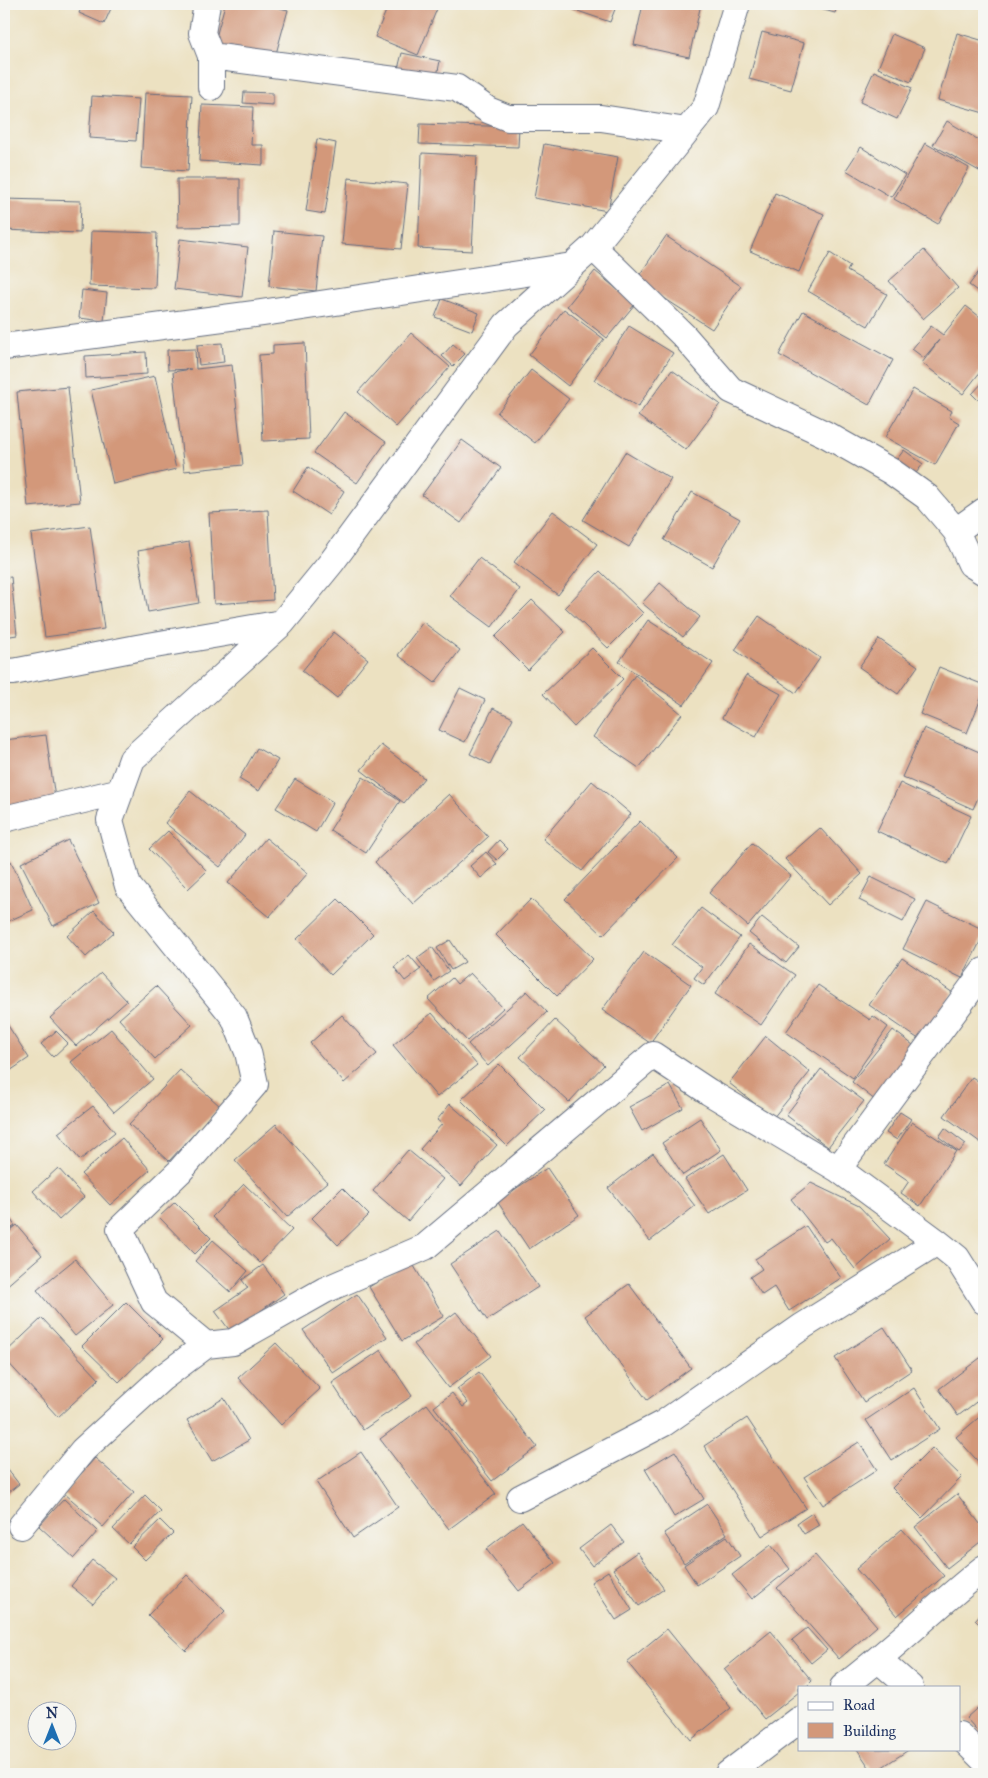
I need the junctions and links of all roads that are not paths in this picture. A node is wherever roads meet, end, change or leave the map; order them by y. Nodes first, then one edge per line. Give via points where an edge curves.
1 (207, 4) edge
2 (738, 4) edge
3 (211, 56) junction
4 (211, 87) dead end
5 (687, 131) junction
6 (593, 248) junction
7 (572, 266) junction
8 (4, 346) edge
9 (984, 511) edge
10 (956, 531) junction
11 (984, 572) edge
12 (282, 623) junction
13 (4, 671) edge
14 (120, 791) junction
15 (4, 819) edge
16 (984, 971) edge
17 (838, 1170) junction
18 (937, 1242) junction
19 (984, 1301) edge
20 (206, 1345) junction
21 (520, 1498) dead end
22 (21, 1526) dead end
23 (984, 1568) edge
24 (879, 1660) junction
25 (844, 1686) edge
26 (909, 1686) edge
27 (798, 1721) edge
28 (960, 1736) edge
29 (984, 1760) edge
30 (728, 1774) edge

1 - 3 street via 202,32
2 - 5 street via 706,107
3 - 4 street
3 - 5 street via 457,88 488,110 508,118 601,118
5 - 6 street
6 - 7 street
6 - 10 street via 684,336 731,390 825,434 892,472 927,496
7 - 8 street via 262,313
7 - 12 street via 506,325 331,563
9 - 10 street
10 - 11 street via 971,564
12 - 13 street via 13,672
12 - 14 street via 132,759
14 - 15 street
14 - 20 street via 110,820 128,886 234,1017 248,1052 255,1084 179,1172 120,1229 154,1302
16 - 17 street
17 - 18 street
17 - 20 street via 653,1056 425,1247 325,1290 233,1342
18 - 19 street via 957,1258
18 - 21 street via 803,1326 664,1423
20 - 22 street via 162,1378 83,1450
23 - 24 street
24 - 25 street
24 - 26 street
27 - 30 street
28 - 29 street

